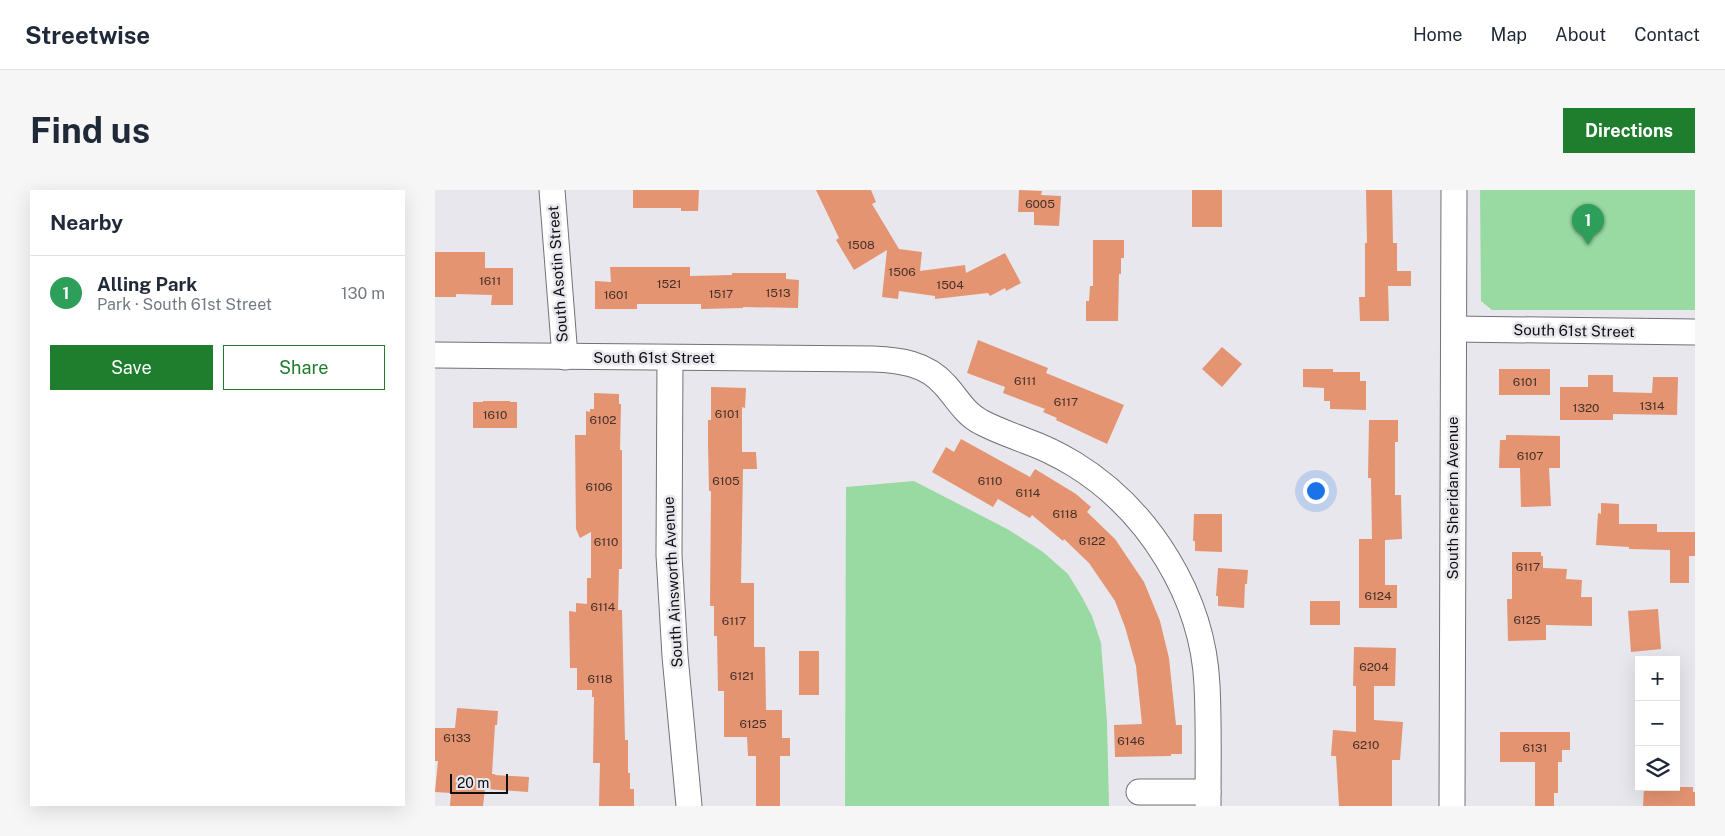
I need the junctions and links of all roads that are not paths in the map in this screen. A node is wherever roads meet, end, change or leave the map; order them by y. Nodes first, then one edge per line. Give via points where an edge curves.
1 (552, 190) edge
2 (1454, 190) edge
3 (1454, 329) junction
4 (1695, 332) edge
5 (435, 356) edge
6 (565, 357) junction
7 (670, 358) junction
8 (1139, 792) dead end
9 (1208, 799) edge
10 (689, 806) edge
11 (1452, 806) edge

1 - 6 street, South Asotin Street
2 - 3 street, South Sheridan Avenue
3 - 4 street, South 61st Street
3 - 11 street, South Sheridan Avenue
5 - 6 street, South 61st Street
6 - 7 street, South 61st Street
7 - 9 street, South 61st Street via 899,360 932,373 977,420 1051,452 1098,481 1148,531 1176,574 1196,624 1207,684
7 - 10 street, South Ainsworth Avenue via 669,555
8 - 9 street

